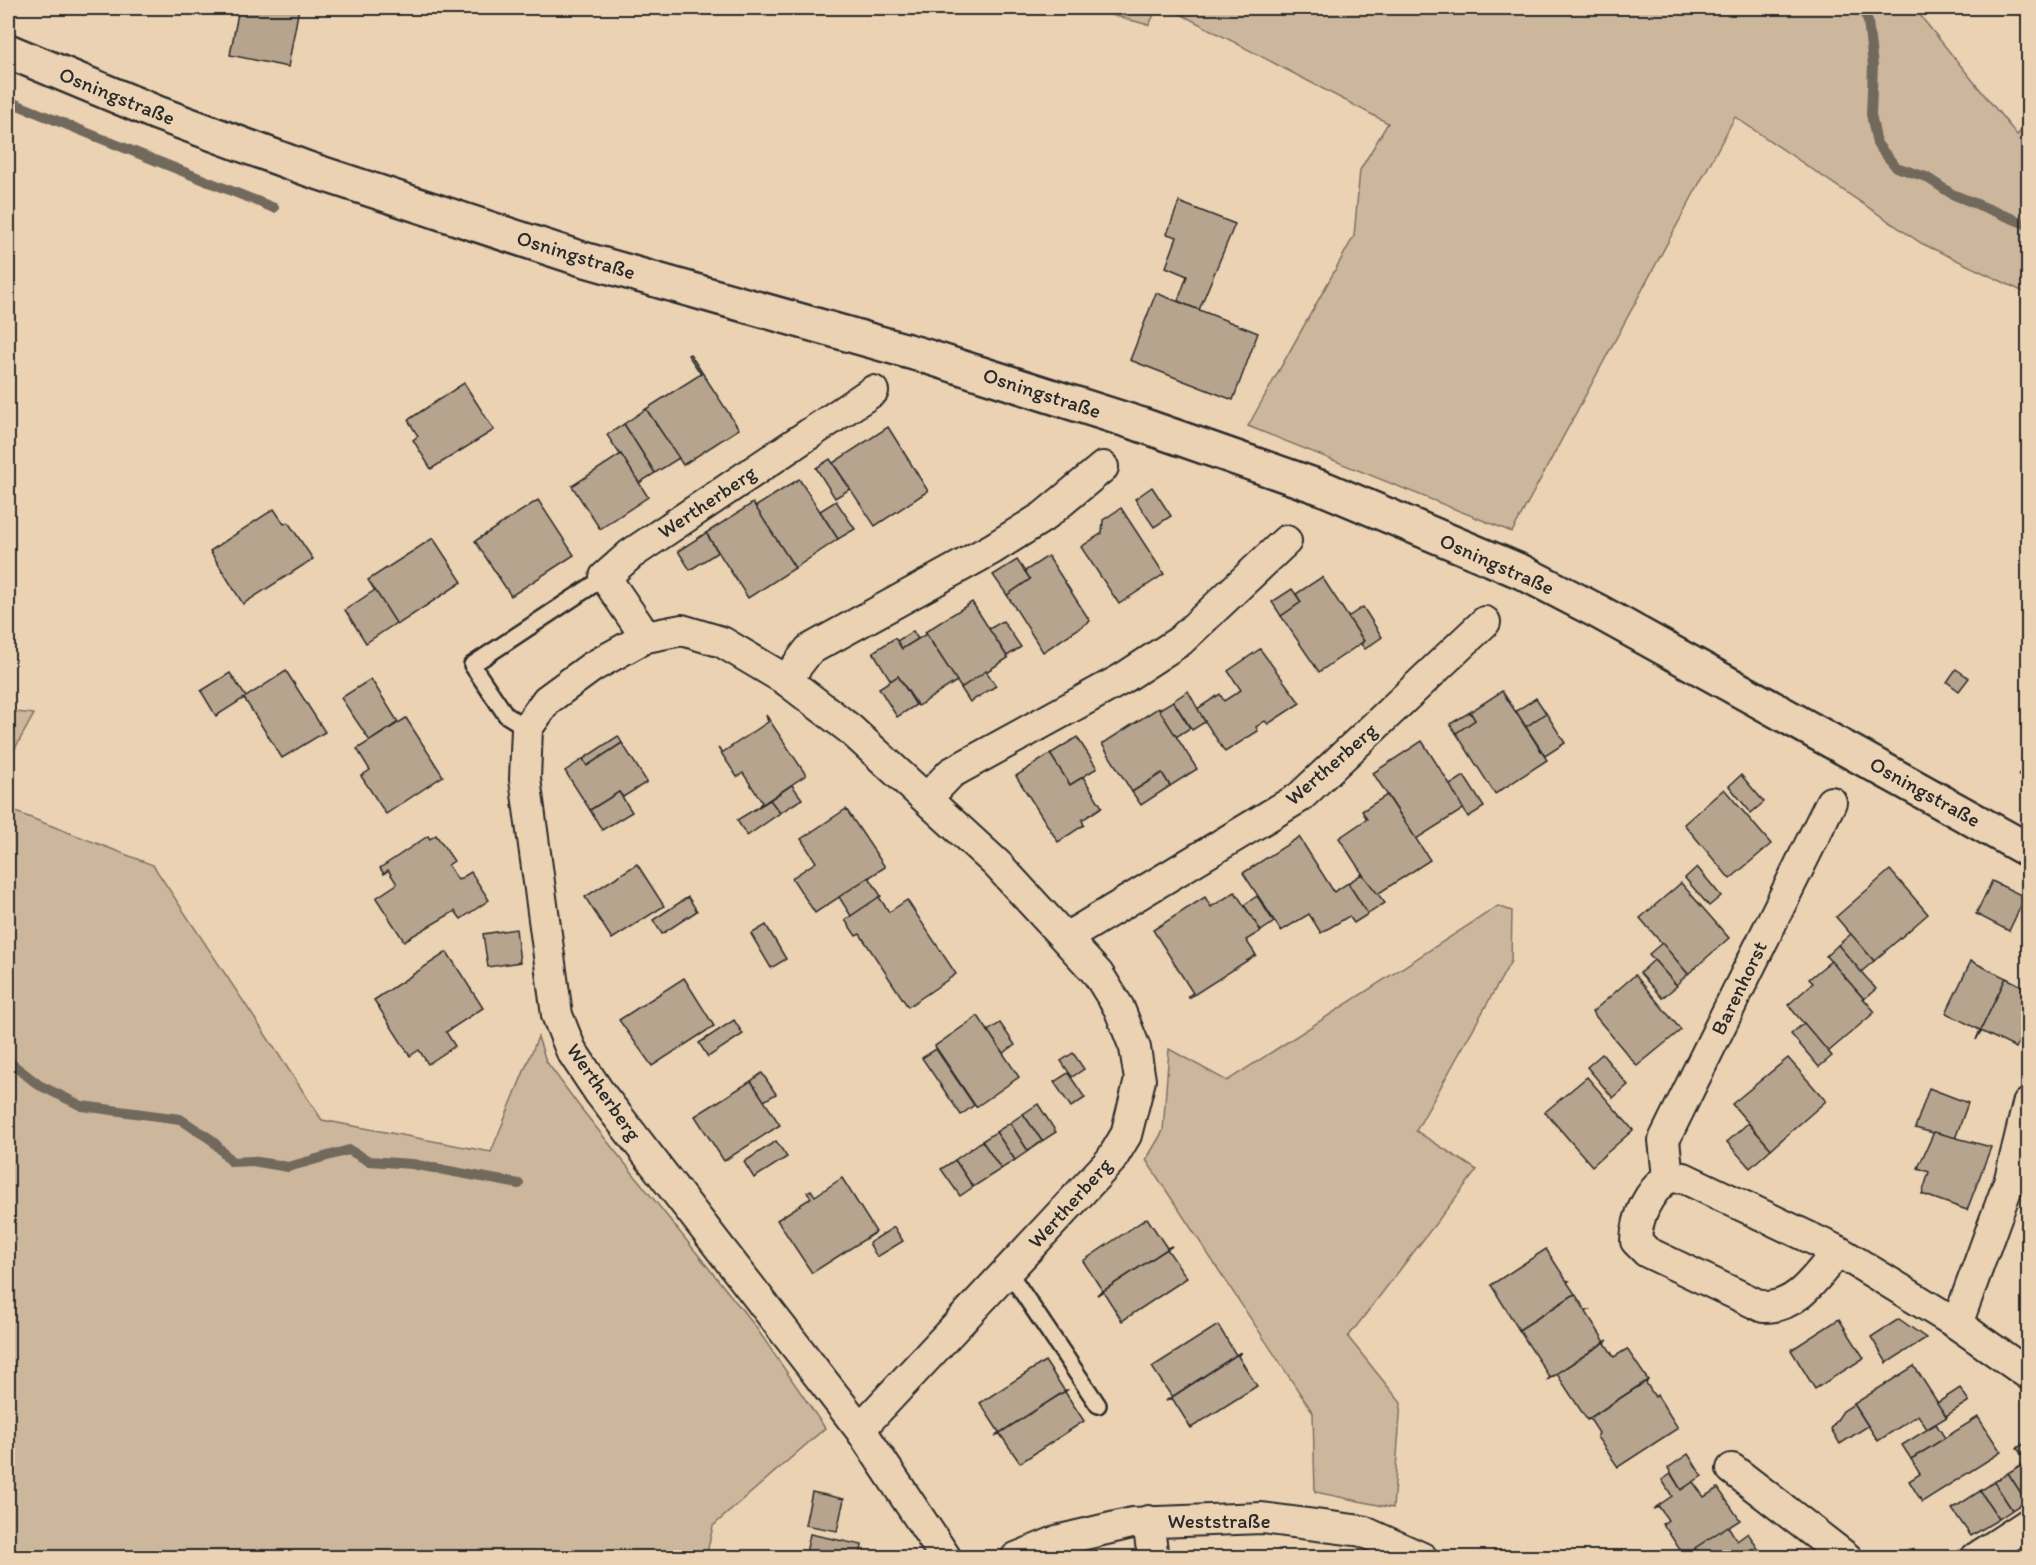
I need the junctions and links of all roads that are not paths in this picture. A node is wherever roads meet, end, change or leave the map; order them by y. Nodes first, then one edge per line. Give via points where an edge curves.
1 (8, 51) edge
2 (873, 391) dead end
3 (1103, 467) dead end
4 (1286, 541) dead end
5 (605, 577) junction
6 (1485, 622) dead end
7 (646, 637) junction
8 (786, 680) junction
9 (527, 728) junction
10 (927, 798) junction
11 (1831, 802) dead end
12 (2028, 850) edge
13 (1066, 938) junction
14 (2028, 1104) edge
15 (1668, 1177) junction
16 (1838, 1251) junction
17 (1008, 1271) junction
18 (1956, 1324) junction
19 (2028, 1374) edge
20 (1098, 1406) dead end
21 (860, 1429) junction
22 (1732, 1469) dead end
23 (1148, 1521) junction
24 (2028, 1524) edge
25 (946, 1557) edge
26 (1016, 1557) edge
27 (1153, 1557) edge
28 (1422, 1557) edge
29 (1847, 1557) edge
30 (1976, 1557) edge

1 - 12 street, Osningstraße via 157,113 308,169 579,258 925,356 1325,489 1522,572
2 - 5 street, Wertherberg via 631,554
3 - 8 street via 1043,517 992,549 809,650
4 - 10 street via 1180,641 1122,679 951,773
5 - 7 street
5 - 9 lane via 472,664 506,715
6 - 13 street, Wertherberg via 1300,797
7 - 8 street, Wertherberg via 682,630 722,642
7 - 9 street, Wertherberg via 592,667 547,700
8 - 10 street, Wertherberg via 850,729
9 - 21 street, Wertherberg via 525,779 557,1015 571,1050 599,1092
10 - 13 street, Wertherberg via 997,864
11 - 15 street, Barenhorst via 1664,1140
13 - 17 street, Wertherberg via 1098,974 1119,1008 1135,1048 1140,1080 1126,1135 1111,1160
14 - 18 street via 2010,1179
15 - 16 street via 1684,1178
15 - 16 street via 1654,1188 1636,1224 1636,1241 1647,1252 1763,1307 1778,1307 1795,1299
16 - 18 street
17 - 20 lane
17 - 21 street, Wertherberg
18 - 19 street
21 - 25 street, Wertherberg
22 - 29 street
23 - 26 street, Weststraße via 1060,1540
23 - 27 street
23 - 28 street, Weststraße via 1262,1518 1362,1531
24 - 30 street

